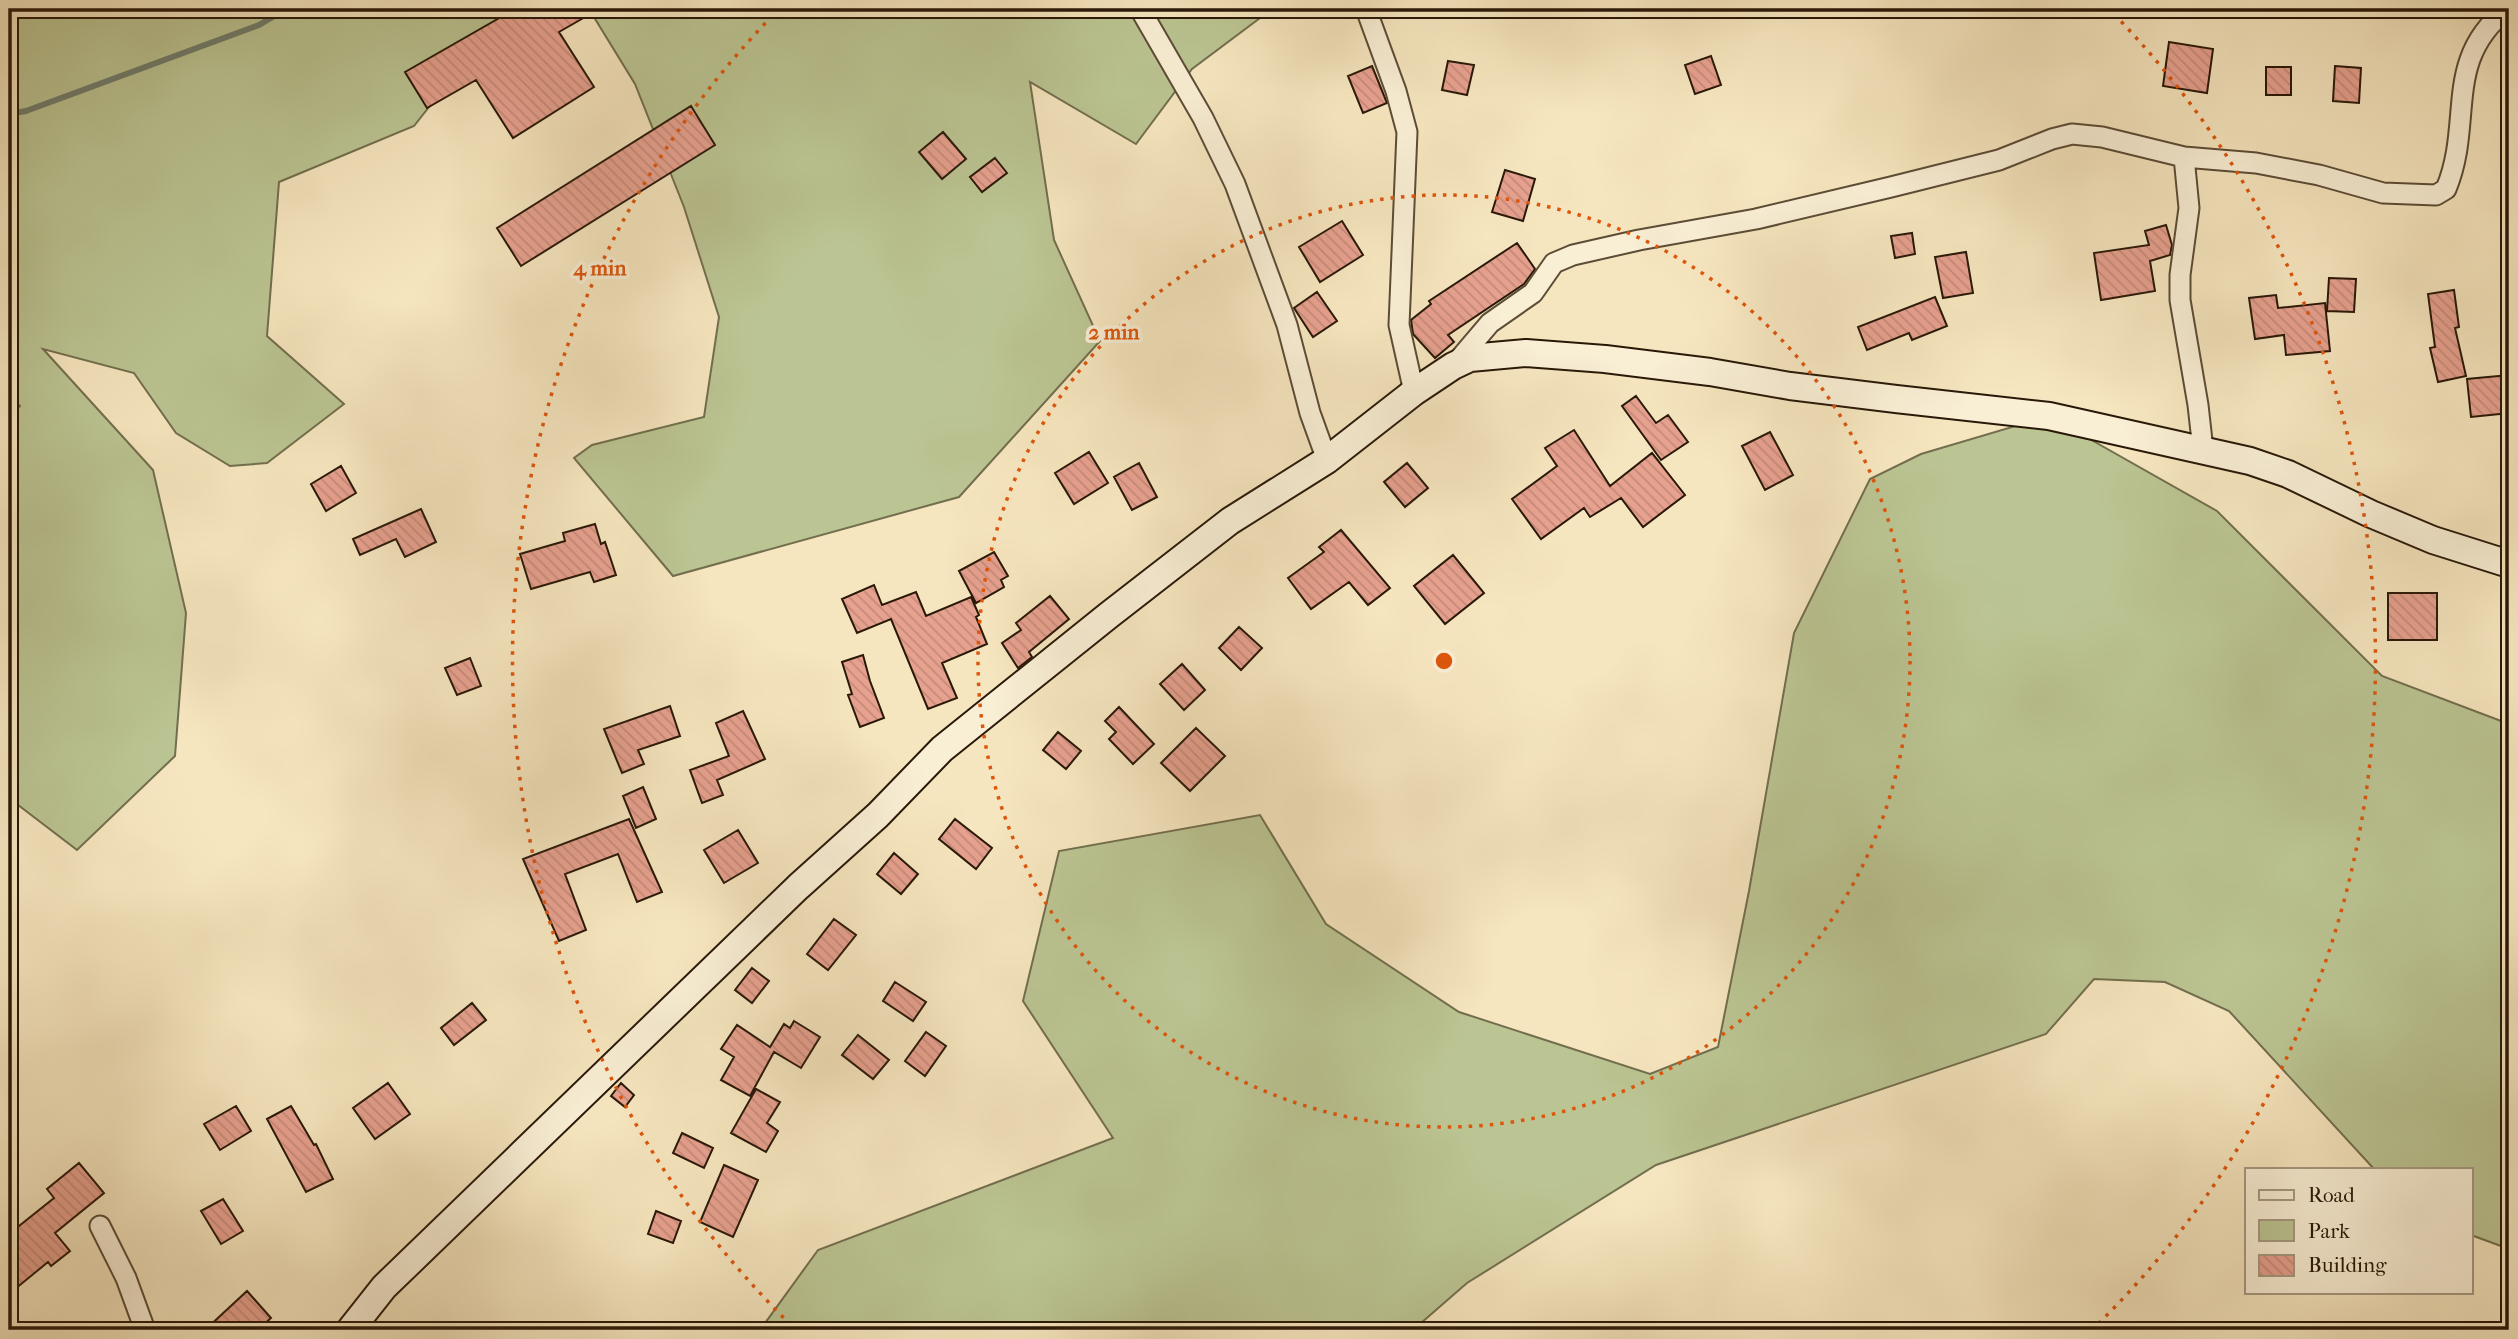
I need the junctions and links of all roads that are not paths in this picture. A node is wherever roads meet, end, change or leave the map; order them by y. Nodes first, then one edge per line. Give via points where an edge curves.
1 (1140, 9) edge
2 (1366, 9) edge
3 (2507, 9) edge
4 (2185, 157) junction
5 (1453, 366) junction
6 (1414, 392) junction
7 (2203, 450) junction
8 (1327, 460) junction
9 (2509, 564) edge
10 (100, 1226) dead end
11 (145, 1330) edge
12 (350, 1330) edge

1 - 8 street via 1235,184 1287,324
2 - 6 street via 1407,132 1399,325
3 - 4 street via 2478,38 2466,68 2457,158 2446,189 2436,195 2383,193 2256,163
4 - 5 street via 2072,134 1891,187 1573,255 1554,263 1534,293 1490,323
4 - 7 street via 2189,208 2180,300
5 - 6 street
5 - 7 street via 1470,358 1526,353 1605,359 1896,400 2049,416
6 - 8 street
7 - 9 street via 2288,474 2433,540
8 - 12 street via 1230,521 942,749 384,1287
10 - 11 street

